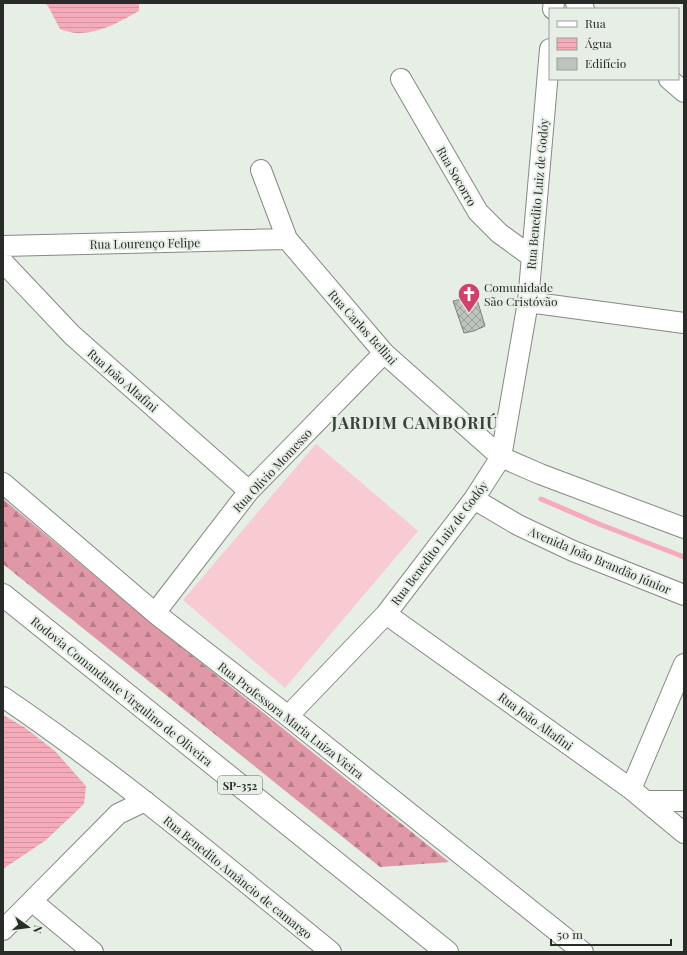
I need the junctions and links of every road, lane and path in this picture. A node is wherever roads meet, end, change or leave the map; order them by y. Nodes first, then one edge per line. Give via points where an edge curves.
1 (549, 61) edge
2 (401, 79) dead end
3 (670, 80) edge
4 (684, 92) edge
5 (261, 170) dead end
6 (287, 239) junction
7 (3, 246) edge
8 (532, 257) junction
9 (3, 262) edge
10 (528, 302) junction
11 (684, 323) edge
12 (384, 353) junction
13 (502, 457) junction
14 (3, 483) edge
15 (249, 491) junction
16 (474, 499) junction
17 (684, 528) edge
18 (3, 590) edge
19 (3, 595) edge
20 (684, 595) edge
21 (3, 598) edge
22 (155, 614) junction
23 (386, 614) junction
24 (33, 619) junction
25 (684, 664) edge
26 (3, 697) edge
27 (288, 716) junction
28 (638, 795) junction
29 (144, 801) junction
30 (684, 802) edge
31 (684, 833) edge
32 (33, 902) junction
33 (3, 930) edge
34 (92, 952) edge
35 (331, 952) edge
36 (447, 952) edge
37 (583, 952) edge

1 - 8 street, Rua Benedito Luiz de Godóy
2 - 8 street, Rua Socorro via 478,212 499,233
3 - 4 street
5 - 6 street, Rua Carlos Bellini
6 - 7 street, Rua Lourenço Felipe
6 - 12 street, Rua Carlos Bellini
8 - 10 street, Rua Benedito Luiz de Godóy
9 - 15 street, Rua João Altafini via 72,335
10 - 11 street
10 - 13 street, Rua Benedito Luiz de Godóy
12 - 13 street, Rua Carlos Bellini
12 - 15 street, Rua Olívio Momesso
13 - 16 street, Rua Benedito Luiz de Godóy
13 - 17 street via 540,474
14 - 22 street, Rua Professora Maria Luiza Vieira
15 - 22 street, Rua Olívio Momesso
16 - 20 street, Avenida João Brandão Júnior via 518,525 573,551
16 - 23 street, Rua Benedito Luiz de Godóy
18 - 24 highway
19 - 24 highway, Rodovia Comandante Virgulino de Oliveira
21 - 24 highway
22 - 27 street, Rua Professora Maria Luiza Vieira
23 - 27 street, Rua Benedito Luiz de Godóy
23 - 28 street, Rua João Altafini
24 - 36 highway, Rodovia Comandante Virgulino de Oliveira / SP-352
25 - 28 street
26 - 29 street, Rua Benedito Amâncio de camargo
27 - 37 street, Rua Professora Maria Luiza Vieira
28 - 30 street
28 - 31 street, Rua João Altafini
29 - 32 street via 118,814
29 - 35 street, Rua Benedito Amâncio de camargo
32 - 33 street
32 - 34 street

